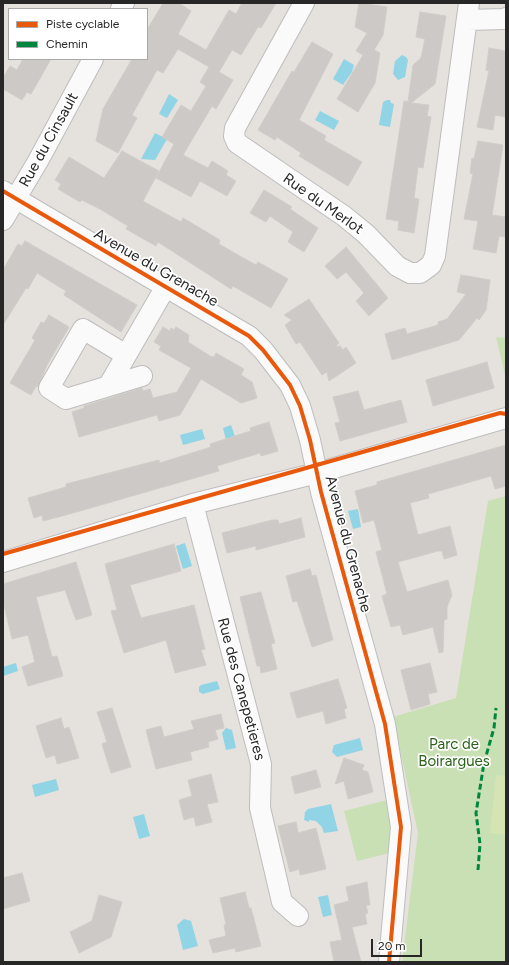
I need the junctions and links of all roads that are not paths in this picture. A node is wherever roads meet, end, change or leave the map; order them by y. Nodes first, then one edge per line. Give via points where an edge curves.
1 (304, 3) edge
2 (468, 12) edge
3 (506, 18) edge
4 (92, 60) edge
5 (9, 194) edge
6 (3, 220) edge
7 (165, 288) junction
8 (126, 355) junction
9 (142, 376) dead end
10 (109, 384) junction
11 (506, 418) edge
12 (317, 473) junction
13 (192, 504) junction
14 (3, 562) edge
15 (298, 916) dead end
16 (389, 962) edge

1 - 2 street, Rue du Merlot via 235,128 234,136 237,143 249,153 344,216 366,234 397,266 410,273 420,273 431,265 435,256
2 - 3 street, Rue du Merlot
4 - 5 street, Rue du Cinsault
5 - 6 street, Rue du Cinsault
5 - 7 street, Avenue du Grenache
7 - 8 street
7 - 12 street, Avenue du Grenache via 249,336 263,350 290,385 300,406
8 - 10 street
8 - 10 street via 82,329 49,388 66,399
9 - 10 street
11 - 12 street
12 - 13 street
12 - 16 street, Avenue du Grenache via 385,724 401,827
13 - 14 street
13 - 15 street, Rue des Canepetieres via 262,764 260,808 282,902

